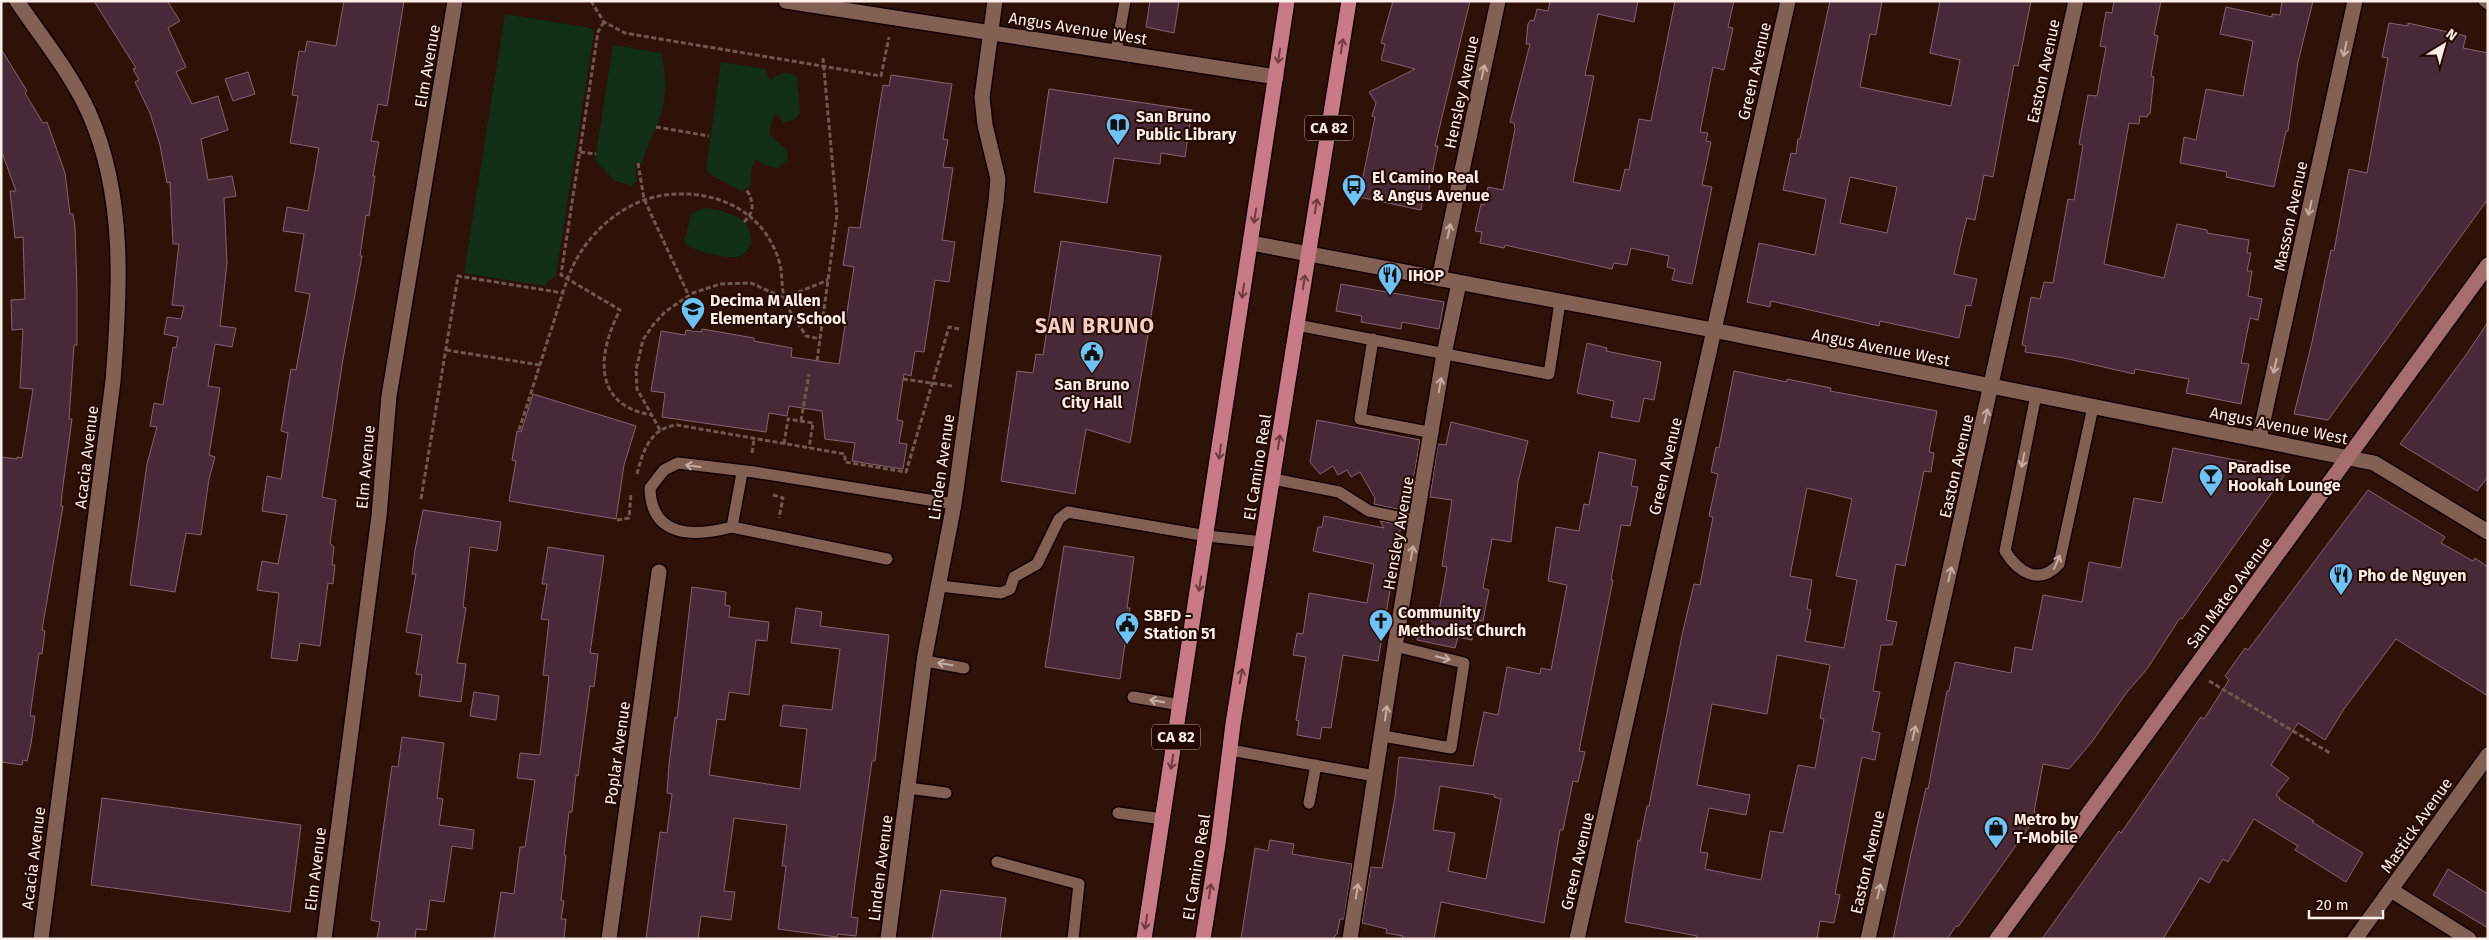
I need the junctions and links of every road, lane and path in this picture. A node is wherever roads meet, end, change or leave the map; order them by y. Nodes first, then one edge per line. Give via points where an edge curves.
1 (17, 1) edge
2 (455, 1) edge
3 (591, 1) edge
4 (786, 1) edge
5 (995, 1) edge
6 (1125, 1) edge
7 (1287, 1) edge
8 (1349, 1) edge
9 (1498, 1) edge
10 (1788, 1) edge
11 (2076, 1) edge
12 (2355, 1) edge
13 (2484, 1) edge
14 (2488, 4) edge
15 (604, 22) junction
16 (990, 32) junction
17 (888, 37) dead end
18 (1116, 52) junction
19 (823, 58) dead end
20 (823, 67) junction
21 (1276, 77) junction
22 (656, 127) dead end
23 (710, 136) dead end
24 (580, 152) junction
25 (596, 154) dead end
26 (638, 163) dead end
27 (746, 189) dead end
28 (644, 199) junction
29 (749, 217) junction
30 (744, 222) dead end
31 (1250, 243) junction
32 (1308, 254) junction
33 (2488, 265) edge
34 (568, 279) junction
35 (1439, 279) junction
36 (828, 280) junction
37 (1459, 282) junction
38 (564, 293) junction
39 (689, 296) junction
40 (784, 298) junction
41 (1560, 302) junction
42 (1297, 324) junction
43 (962, 329) dead end
44 (1713, 330) junction
45 (820, 339) junction
46 (1373, 339) junction
47 (446, 350) junction
48 (1444, 354) junction
49 (817, 361) dead end
50 (540, 365) junction
51 (809, 374) dead end
52 (903, 379) dead end
53 (933, 383) junction
54 (953, 386) dead end
55 (1992, 387) junction
56 (2036, 396) junction
57 (2092, 407) junction
58 (652, 416) junction
59 (801, 421) junction
60 (519, 430) dead end
61 (660, 430) junction
62 (1432, 433) junction
63 (754, 439) junction
64 (2259, 439) junction
65 (784, 444) junction
66 (809, 448) junction
67 (752, 453) dead end
68 (2349, 457) junction
69 (742, 473) junction
70 (636, 476) dead end
71 (1273, 479) junction
72 (634, 485) dead end
73 (769, 495) dead end
74 (421, 498) dead end
75 (783, 498) dead end
76 (954, 504) junction
77 (617, 520) dead end
78 (1418, 521) junction
79 (732, 527) junction
80 (2488, 532) edge
81 (1207, 536) junction
82 (1264, 542) junction
83 (887, 559) dead end
84 (659, 572) dead end
85 (940, 586) junction
86 (1395, 646) junction
87 (925, 661) junction
88 (964, 668) dead end
89 (2202, 676) dead end
90 (1133, 697) dead end
91 (1181, 705) junction
92 (1383, 736) junction
93 (1230, 750) junction
94 (2330, 753) dead end
95 (2488, 755) edge
96 (1316, 764) junction
97 (1376, 776) junction
98 (908, 788) junction
99 (946, 793) dead end
100 (1309, 803) dead end
101 (1118, 813) dead end
102 (1163, 819) junction
103 (998, 862) dead end
104 (2391, 890) junction
105 (40, 939) edge
106 (324, 939) edge
107 (609, 939) edge
108 (888, 939) edge
109 (1073, 939) edge
110 (1144, 939) edge
111 (1203, 939) edge
112 (1350, 939) edge
113 (1577, 939) edge
114 (1868, 939) edge
115 (1997, 939) edge
116 (2355, 939) edge
117 (2469, 939) edge

1 - 105 street, Acacia Avenue via 66,70 89,113 114,199 117,244 117,333 113,381
2 - 106 street, Elm Avenue via 389,396 379,516
3 - 15 path
4 - 16 street, Angus Avenue West
5 - 16 street, Linden Avenue
6 - 18 lane
7 -> 21 main road, CA 82
32 -> 8 main road, El Camino Real / CA 82
35 -> 9 street, Hensley Avenue
10 - 44 street, Green Avenue
11 - 55 street, Easton Avenue
12 -> 64 street, Masson Avenue
13 - 14 lane
15 - 20 path via 625,33
15 - 24 path via 598,32
16 - 18 street, Angus Avenue West
16 - 76 street, Linden Avenue via 982,97 998,179
17 - 20 path via 881,76
18 - 21 street, Angus Avenue West
19 - 20 path
20 - 36 path via 837,214
21 -> 31 main road, CA 82
22 - 23 path
24 - 25 path
24 - 34 path via 561,275
26 - 28 path
27 - 29 path via 753,202
28 - 29 path via 674,194 706,196
28 - 34 path via 620,212 597,232 577,259
28 - 39 path
29 - 30 path
29 - 40 path via 758,224 776,252
31 - 32 street, Angus Avenue West
31 -> 81 main road, CA 82
32 - 35 street, Angus Avenue West
42 -> 32 main road, El Camino Real / CA 82
33 - 68 street, San Mateo Avenue
34 - 38 path
34 - 58 path via 620,310 611,326 605,349 606,380 625,405 638,413
35 - 37 street, Angus Avenue West
36 - 40 path
36 - 45 path
37 - 41 street, Angus Avenue West
37 - 48 street, Hensley Avenue
38 - 47 path via 458,276
38 - 50 path
39 - 40 path via 720,284 751,283
39 - 58 path via 666,311 643,340 636,370 637,390
40 - 45 path via 806,336
41 - 44 street, Angus Avenue West
41 - 48 lane via 1549,374
42 - 46 lane
71 -> 42 main road, El Camino Real / CA 82
43 - 53 path via 950,327
44 - 55 street, Angus Avenue West
44 - 113 street, Green Avenue
45 - 49 path
46 - 48 lane
46 - 62 lane via 1360,419
47 - 50 path
47 - 74 path
62 -> 48 street, Hensley Avenue
50 - 60 path
51 - 59 path
52 - 53 path
53 - 54 path
53 - 66 path via 906,472 845,462 845,454
55 - 56 street, Angus Avenue West
114 -> 55 street, Easton Avenue
56 - 57 street, Angus Avenue West
56 -> 57 lane via 2005,551 2012,564 2038,576 2050,574 2058,564
57 - 64 street, Angus Avenue West
58 - 61 path
59 - 65 path via 788,419
59 - 66 path via 813,423
61 - 63 path via 677,426
61 - 70 path via 644,449
62 - 78 street, Hensley Avenue
63 - 65 path
63 - 67 path
64 - 68 street, Angus Avenue West
65 - 66 path
68 - 80 street, Angus Avenue West via 2374,462
68 - 115 street, San Mateo Avenue
69 - 76 lane via 754,472
69 - 79 lane
69 -> 79 lane via 678,463 664,470 650,488 654,512 660,522 671,528 707,534
71 - 78 lane via 1339,492 1368,512
71 - 82 main road, El Camino Real / CA 82
72 - 77 path via 629,518
73 - 75 path
76 - 85 street, Linden Avenue
86 -> 78 street, Hensley Avenue
79 - 83 lane
81 - 82 lane
81 - 85 lane via 1068,512 1059,519 1037,564 1014,577 1010,589 1001,594
81 -> 91 main road, CA 82
93 -> 82 main road, El Camino Real / CA 82
84 - 107 street, Poplar Avenue
85 - 87 street, Linden Avenue
92 -> 86 street, Hensley Avenue
86 -> 92 lane via 1464,663 1451,748
88 -> 87 lane
87 - 98 street, Linden Avenue
89 - 94 path
91 -> 90 lane
91 -> 102 main road, CA 82
92 - 97 street, Hensley Avenue
93 - 96 lane
111 -> 93 main road, El Camino Real / CA 82
95 - 104 street, Mastick Avenue
96 - 97 lane
96 - 100 lane
112 -> 97 street, Hensley Avenue
98 - 99 lane
98 - 108 street, Linden Avenue
101 - 102 lane
102 -> 110 main road, CA 82
103 - 109 lane via 1079,884
104 - 116 street, Mastick Avenue
104 - 117 street

